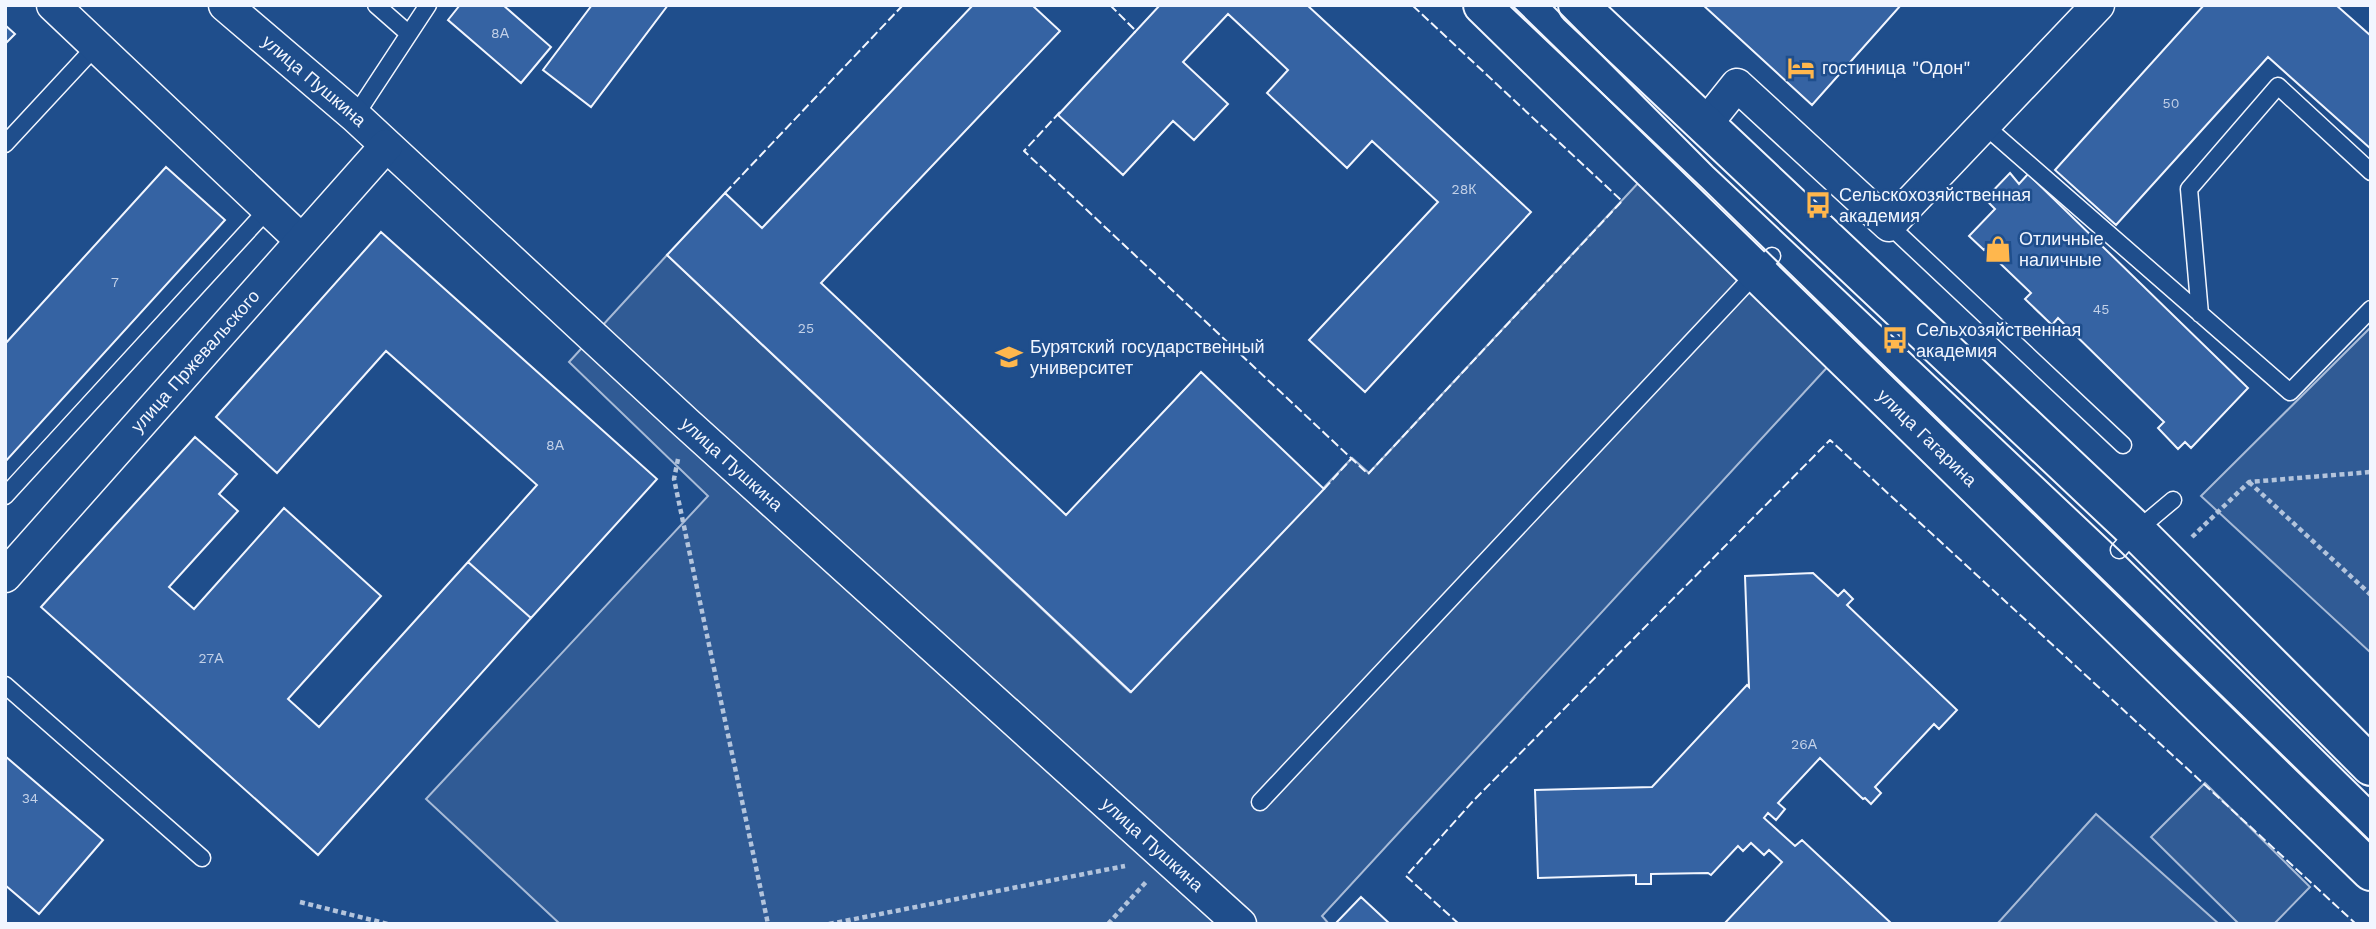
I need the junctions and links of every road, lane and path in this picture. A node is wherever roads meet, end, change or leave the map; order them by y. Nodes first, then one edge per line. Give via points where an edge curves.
1 (52, 5) edge
2 (225, 5) edge
3 (376, 5) edge
4 (428, 5) edge
5 (1483, 5) edge
6 (1578, 5) edge
7 (2098, 5) edge
8 (409, 34) junction
9 (96, 46) junction
10 (355, 116) junction
11 (1705, 125) junction
12 (1984, 125) junction
13 (5, 144) edge
14 (386, 146) junction
15 (2371, 172) edge
16 (268, 209) junction
17 (1889, 225) junction
18 (301, 240) junction
19 (1765, 264) junction
20 (2371, 309) edge
21 (2200, 314) junction
22 (686, 423) junction
23 (2123, 445) dead end
24 (2371, 472) edge
25 (2249, 482) junction
26 (5, 496) edge
27 (2173, 500) dead end
28 (2128, 540) junction
29 (2186, 543) dead end
30 (5, 576) edge
31 (2371, 595) edge
32 (5, 685) edge
33 (2371, 766) edge
34 (1260, 802) dead end
35 (1167, 858) junction
36 (202, 859) dead end
37 (2371, 871) edge
38 (300, 902) dead end
39 (388, 924) edge
40 (768, 924) edge
41 (829, 924) edge
42 (1108, 924) edge
43 (1240, 924) edge

1 - 9 street
2 - 10 street, улица Пушкина
3 - 8 lane
4 - 8 lane
5 - 19 street, улица Гагарина
6 - 11 street
7 - 12 street
8 - 10 lane
9 - 13 lane
9 - 16 street
10 - 14 street, улица Пушкина
11 - 17 street via 1738,85
11 - 28 street
12 - 17 street
12 - 21 lane
14 - 18 street, улица Пржевальского
14 - 22 street, улица Пушкина
15 - 21 lane via 2278,86 2189,189
16 - 18 street
16 - 26 lane
17 - 23 lane
18 - 30 street, улица Пржевальского
19 - 34 lane
19 - 37 street, улица Гагарина
20 - 21 lane via 2290,392
22 - 35 street, улица Пушкина
22 - 40 path via 674,479
24 - 25 path
25 - 29 path
25 - 31 path
27 - 28 lane
28 - 33 street
32 - 36 lane
35 - 41 path
35 - 42 path
35 - 43 street, улица Пушкина
38 - 39 path

